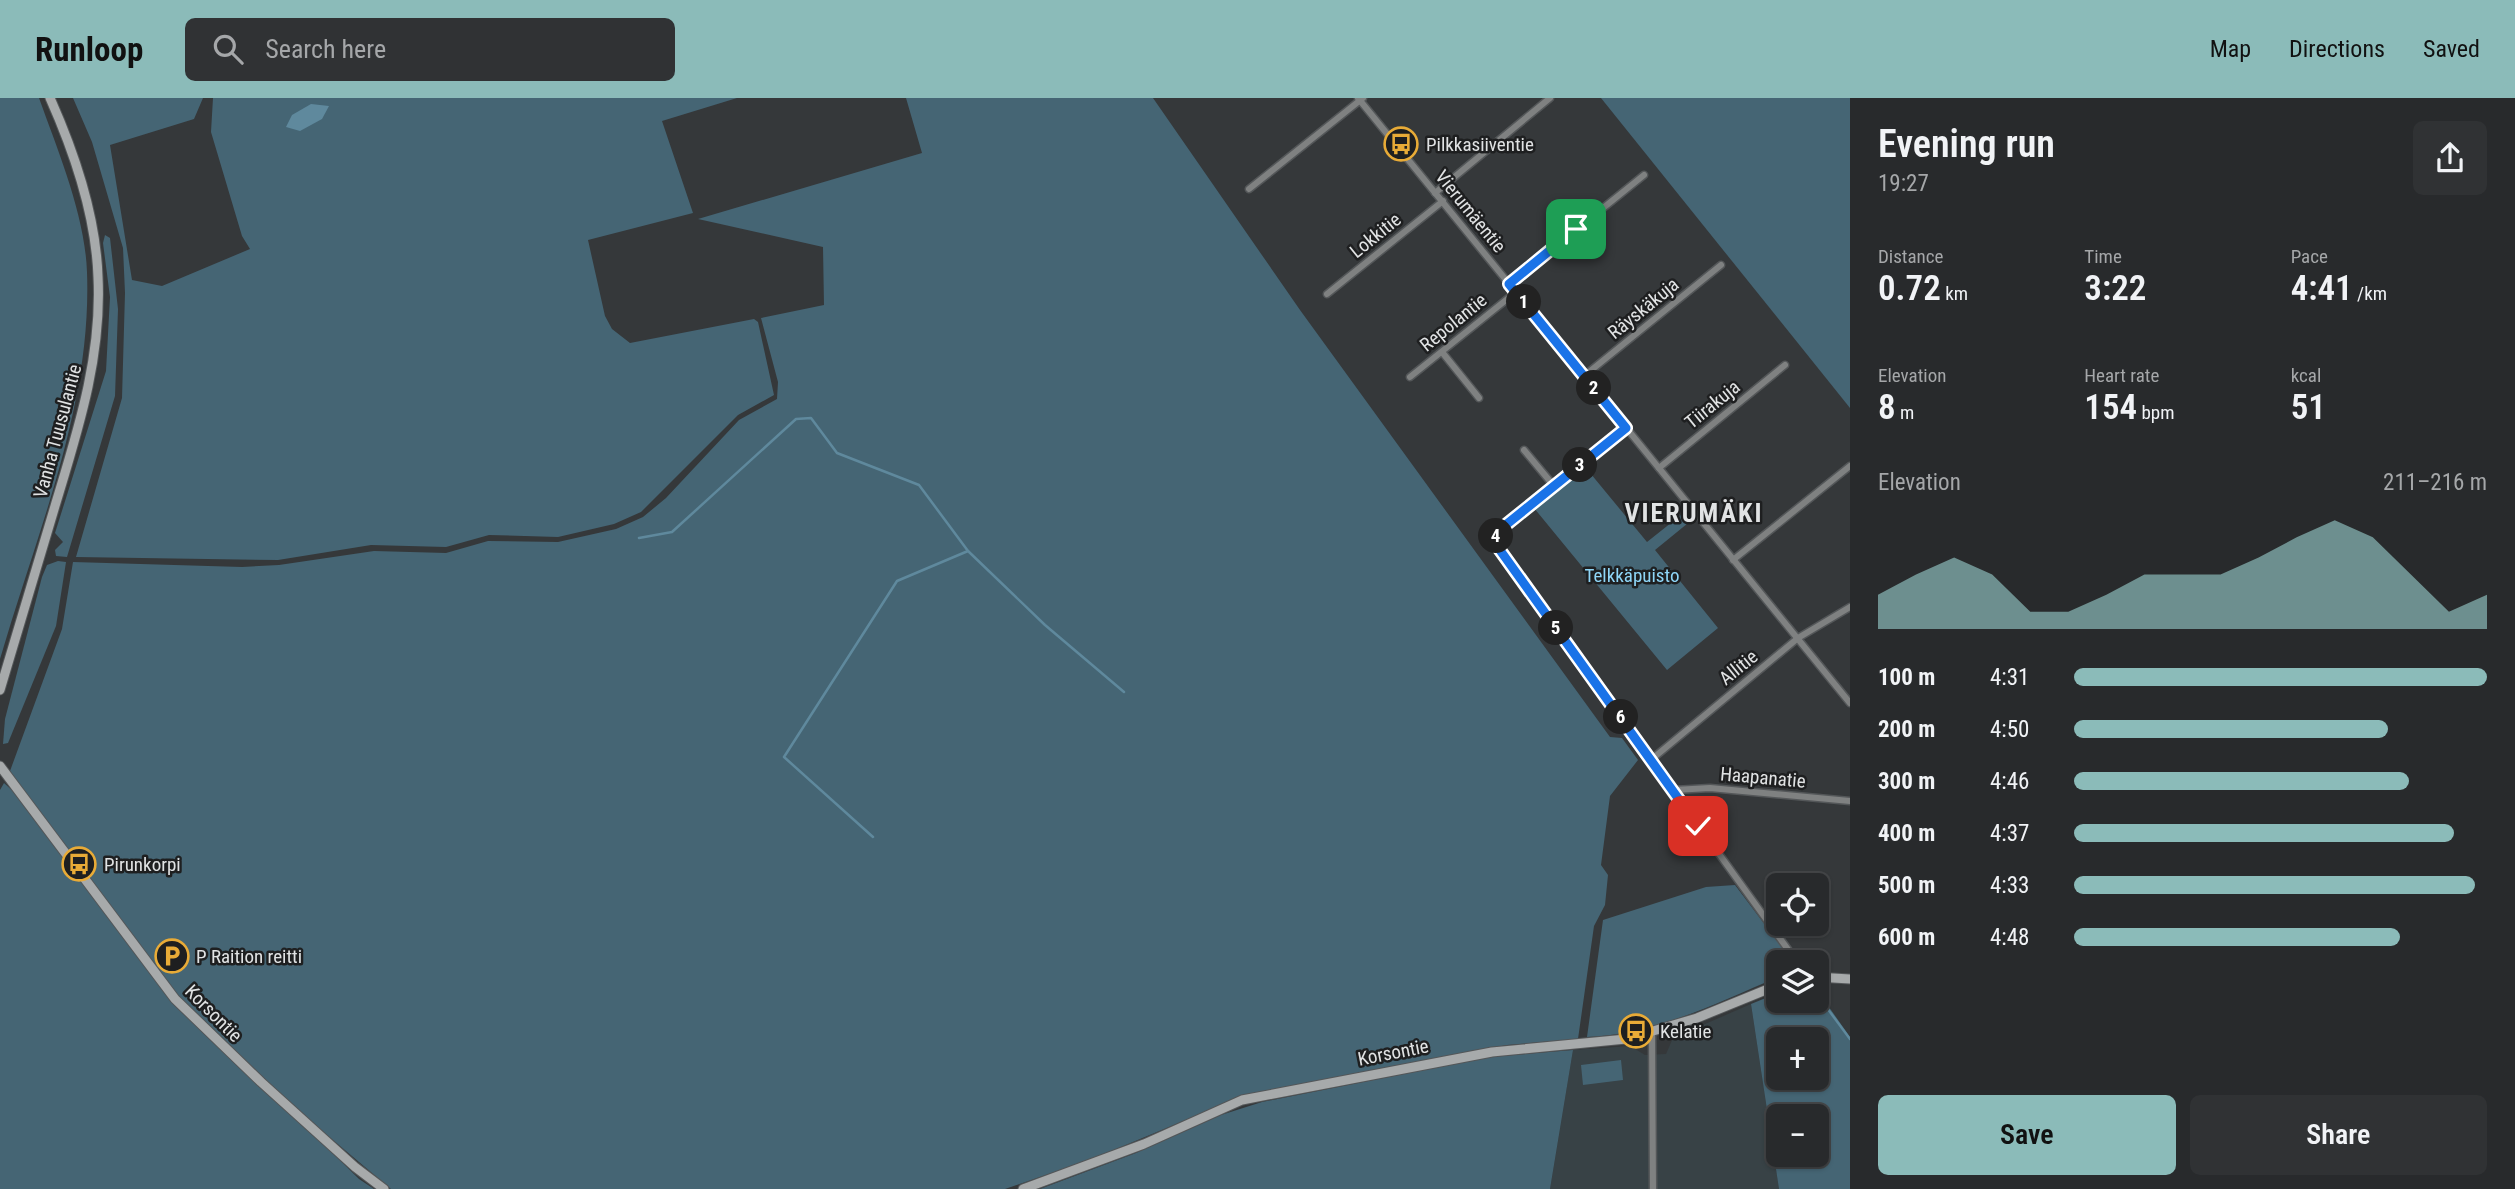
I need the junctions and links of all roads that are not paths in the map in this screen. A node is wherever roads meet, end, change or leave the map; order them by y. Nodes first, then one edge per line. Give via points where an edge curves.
1 (50, 98) edge
2 (1550, 98) edge
3 (1360, 99) edge
4 (1644, 175) dead end
5 (1249, 189) dead end
6 (1435, 193) junction
7 (1443, 201) junction
8 (1721, 265) dead end
9 (1509, 284) junction
10 (1516, 292) junction
11 (1327, 294) dead end
12 (1442, 352) junction
13 (1785, 365) dead end
14 (1584, 376) junction
15 (1410, 377) dead end
16 (1479, 398) dead end
17 (1626, 428) junction
18 (1524, 450) dead end
19 (1850, 466) edge
20 (1659, 468) junction
21 (1554, 486) junction
22 (1733, 560) junction
23 (1850, 607) edge
24 (1798, 638) junction
25 (0, 690) edge
26 (1850, 703) edge
27 (1652, 759) junction
28 (0, 766) edge
29 (1674, 790) junction
30 (1850, 801) edge
31 (1788, 950) edge
32 (1829, 978) edge
33 (1850, 979) edge
34 (1766, 990) edge
35 (1652, 1033) junction
36 (384, 1189) edge
37 (1023, 1189) edge
38 (1653, 1189) edge

1 - 25 main road, Vanha Tuusulantie via 78,169 90,217 99,275 97,343 83,414
2 - 6 street
3 - 5 street
3 - 6 street, Vierumäentie
4 - 9 street, Repolantie
6 - 7 street, Vierumäentie
7 - 9 street, Vierumäentie
7 - 11 street, Lokkitie
8 - 14 street, Räyskäkuja
9 - 10 street, Vierumäentie
10 - 12 street, Repolantie
10 - 14 street, Vierumäentie
12 - 15 street, Repolantie
12 - 16 street
13 - 20 street, Tiirakuja
14 - 17 street, Vierumäentie
17 - 20 street, Vierumäentie
17 - 21 street
18 - 21 street
19 - 22 street
20 - 22 street, Vierumäentie
21 - 27 street via 1497,532 1497,546
22 - 24 street, Vierumäentie
23 - 24 street, Allitie
24 - 26 street, Vierumäentie
24 - 27 street, Allitie
27 - 29 street
28 - 36 main road, Korsontie via 175,999
29 - 30 street, Haapanatie via 1701,787
29 - 31 street
32 - 33 main road
34 - 35 main road, Korsontie
35 - 37 main road, Korsontie via 1492,1052 1242,1100
35 - 38 street

